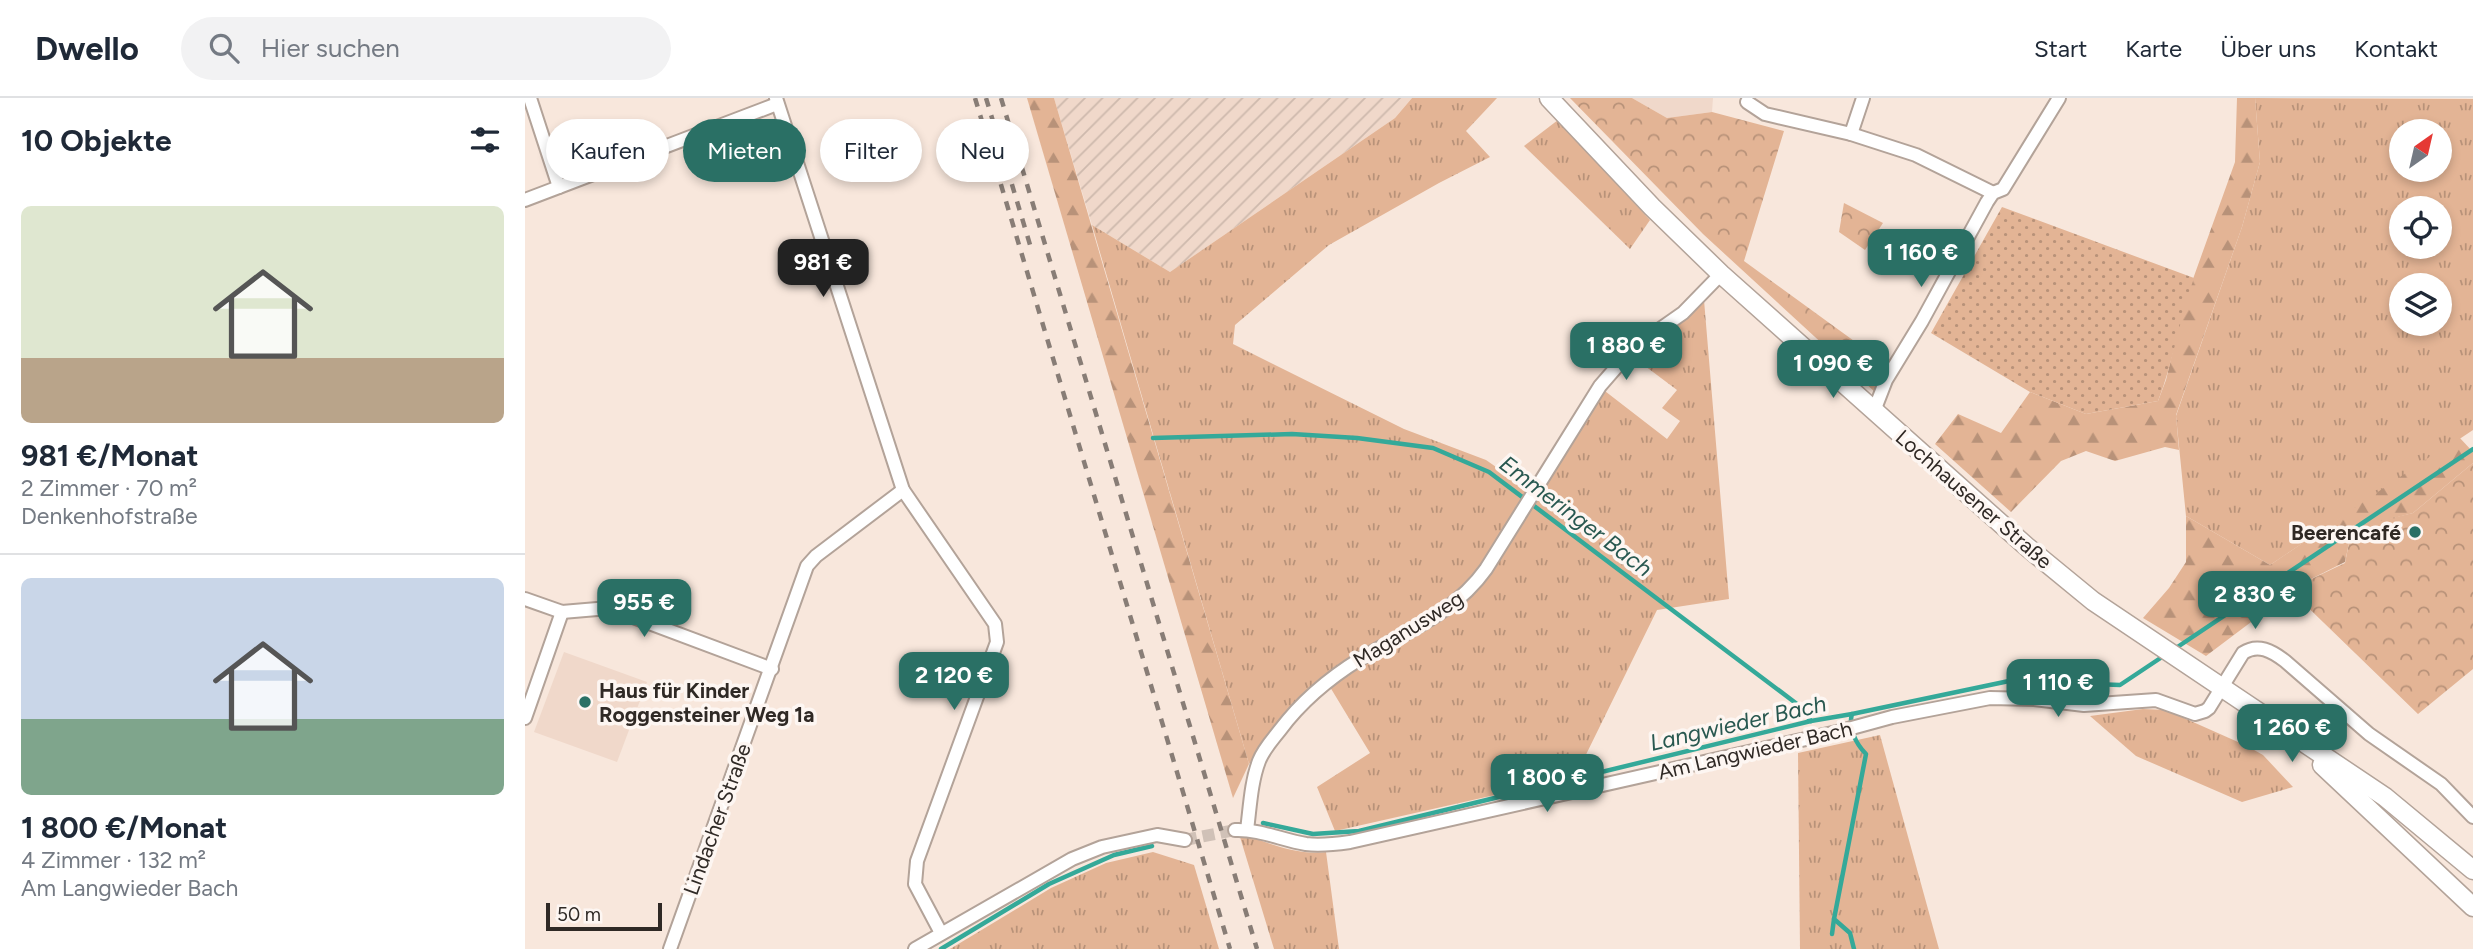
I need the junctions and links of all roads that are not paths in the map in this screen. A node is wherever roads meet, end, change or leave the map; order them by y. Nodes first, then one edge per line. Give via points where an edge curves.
1 (530, 98) edge
2 (1549, 98) edge
3 (1863, 98) edge
4 (2059, 98) edge
5 (776, 101) edge
6 (1747, 102) dead end
7 (1851, 134) junction
8 (559, 187) junction
9 (1993, 193) junction
10 (525, 200) edge
11 (1721, 274) junction
12 (1874, 411) junction
13 (903, 490) junction
14 (525, 599) edge
15 (562, 612) junction
16 (772, 668) junction
17 (2222, 687) junction
18 (2240, 699) junction
19 (525, 718) edge
20 (2473, 817) edge
21 (1241, 830) joint
22 (1185, 840) tunnel mouth
23 (2473, 870) edge
24 (2473, 907) edge
25 (941, 933) junction
26 (670, 949) edge
27 (915, 949) edge

1 - 8 street
2 - 11 main road, Lochhausener Straße
3 - 7 street
4 - 9 street via 2003,189
5 - 8 street
5 - 13 street
6 - 7 street via 1765,114
7 - 9 street via 1916,155
8 - 10 street
9 - 12 street via 1886,380
11 - 12 main road, Lochhausener Straße
11 - 21 street, Maganusweg via 1683,313 1633,348 1600,386 1486,569 1464,596 1344,670 1286,721 1260,757
12 - 17 main road, Lochhausener Straße via 2093,601
13 - 16 street, Lindacher Straße via 807,566
13 - 25 street via 995,624 997,642 917,861 915,884
14 - 15 street
15 - 16 street via 609,608
15 - 19 street
16 - 26 street, Lindacher Straße
17 - 18 main road, Lochhausener Straße
17 - 20 street, Am Langwieder Bach via 2243,653 2264,649 2285,661 2369,734 2441,784
17 - 21 street, Am Langwieder Bach via 2209,708 2195,714 2156,700 2084,705 1990,698 1333,845
18 - 23 main road, Lochhausener Straße via 2385,797
18 - 24 main road, Lochhausener Straße via 2315,759
22 - 25 street via 1157,835 1102,847 1072,859
25 - 27 street

